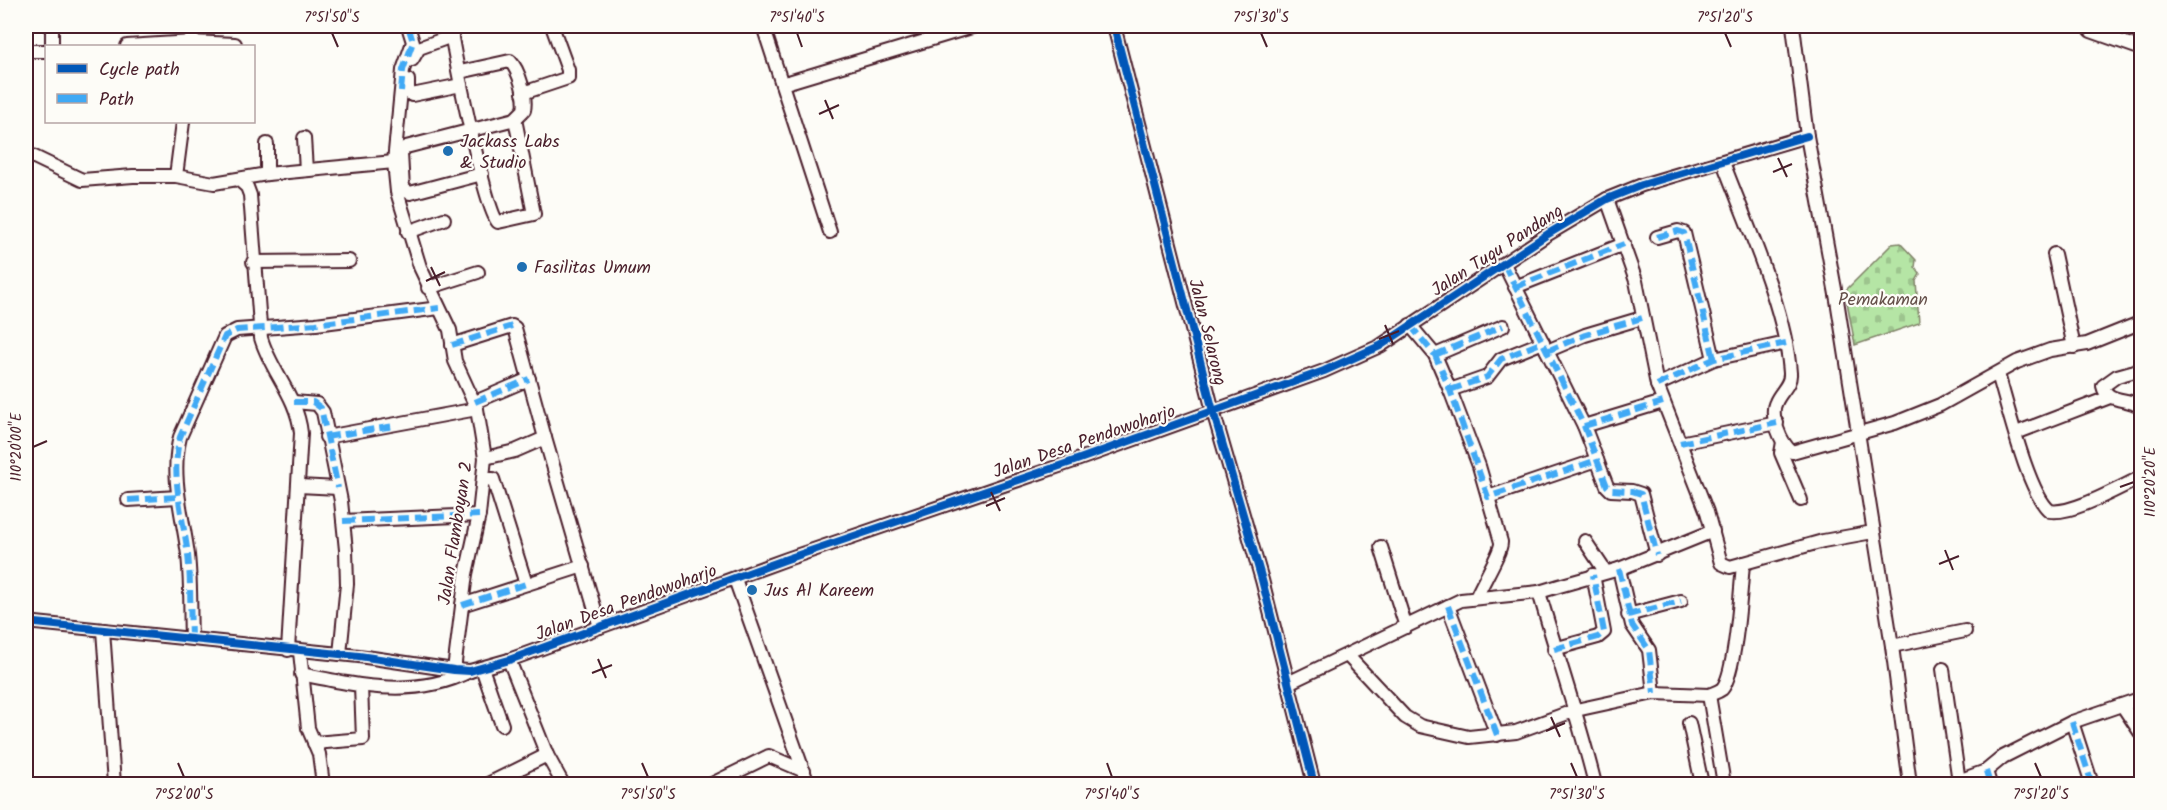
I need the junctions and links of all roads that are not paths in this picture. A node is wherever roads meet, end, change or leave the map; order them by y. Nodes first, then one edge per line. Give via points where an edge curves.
1 (52, 26) edge
2 (192, 26) edge
3 (408, 26) edge
4 (552, 26) edge
5 (763, 26) edge
6 (975, 26) edge
7 (1114, 26) edge
8 (1793, 26) edge
9 (2086, 26) edge
10 (451, 31) edge
11 (191, 44) edge
12 (235, 44) dead end
13 (52, 45) edge
14 (159, 45) edge
15 (2142, 49) edge
16 (26, 51) edge
17 (45, 51) edge
18 (460, 78) junction
19 (782, 84) junction
20 (523, 93) junction
21 (515, 119) junction
22 (183, 123) edge
23 (472, 129) junction
24 (1807, 136) junction
25 (304, 138) dead end
26 (267, 144) dead end
27 (26, 153) edge
28 (394, 162) junction
29 (1723, 162) junction
30 (306, 170) junction
31 (267, 174) junction
32 (482, 174) junction
33 (176, 176) junction
34 (239, 180) junction
35 (1607, 199) junction
36 (444, 219) dead end
37 (408, 232) junction
38 (830, 232) dead end
39 (1657, 237) dead end
40 (1624, 244) junction
41 (2054, 254) dead end
42 (349, 261) dead end
43 (253, 262) junction
44 (1504, 264) junction
45 (478, 272) dead end
46 (1515, 286) junction
47 (428, 288) junction
48 (439, 308) junction
49 (1642, 318) junction
50 (2142, 322) edge
51 (1410, 325) junction
52 (1503, 326) dead end
53 (259, 328) junction
54 (1786, 343) junction
55 (452, 345) junction
56 (2074, 346) junction
57 (1545, 347) junction
58 (1435, 355) junction
59 (1714, 359) junction
60 (2142, 369) edge
61 (1998, 374) junction
62 (529, 379) junction
63 (1657, 385) junction
64 (1450, 390) junction
65 (2110, 397) junction
66 (294, 402) junction
67 (1663, 402) junction
68 (476, 405) junction
69 (2142, 409) edge
70 (1213, 411) junction
71 (1777, 423) junction
72 (1584, 426) junction
73 (2016, 433) junction
74 (1857, 436) junction
75 (326, 437) junction
76 (545, 438) junction
77 (1783, 442) junction
78 (1680, 443) junction
79 (485, 458) junction
80 (1597, 460) junction
81 (2142, 477) edge
82 (483, 479) junction
83 (298, 486) junction
84 (338, 488) junction
85 (178, 497) junction
86 (1488, 497) junction
87 (128, 500) dead end
88 (1802, 500) dead end
89 (479, 516) junction
90 (343, 521) junction
91 (1713, 531) junction
92 (1873, 532) junction
93 (1585, 541) dead end
94 (1381, 546) dead end
95 (1657, 555) junction
96 (1743, 563) junction
97 (583, 566) junction
98 (1619, 569) junction
99 (1599, 573) junction
100 (735, 579) junction
101 (526, 584) junction
102 (1539, 592) junction
103 (1476, 598) junction
104 (1681, 601) dead end
105 (462, 605) junction
106 (1448, 606) junction
107 (1628, 615) junction
108 (26, 622) edge
109 (600, 627) junction
110 (1406, 627) junction
111 (104, 630) junction
112 (1965, 631) dead end
113 (191, 638) junction
114 (1892, 646) junction
115 (1554, 649) junction
116 (294, 651) junction
117 (340, 654) junction
118 (1348, 656) junction
119 (509, 660) junction
120 (476, 669) junction
121 (1943, 669) dead end
122 (454, 670) junction
123 (301, 674) junction
124 (1288, 683) junction
125 (361, 686) junction
126 (1654, 693) junction
127 (1709, 695) junction
128 (2142, 698) edge
129 (2122, 705) junction
130 (1576, 710) junction
131 (2072, 722) junction
132 (1689, 723) dead end
133 (502, 725) dead end
134 (1497, 735) junction
135 (2142, 735) edge
136 (314, 743) junction
137 (547, 755) junction
138 (804, 771) junction
139 (1986, 771) junction
140 (320, 783) edge
141 (1955, 783) edge
142 (114, 784) edge
143 (488, 784) edge
144 (563, 784) edge
145 (712, 784) edge
146 (808, 784) edge
147 (1314, 784) edge
148 (1595, 784) edge
149 (1702, 784) edge
150 (1724, 784) edge
151 (1910, 784) edge
152 (1990, 784) edge
153 (2092, 784) edge

1 - 13 street
2 - 11 street
3 - 28 street, Jalan Flamboyan 2 via 413,42 403,70
4 - 20 street via 568,78
5 - 19 street
6 - 19 street
7 - 70 street, Jalan Selarong
8 - 24 street
9 - 15 street
10 - 18 street
10 - 18 street via 415,52 407,89 414,95
11 - 12 street
11 - 14 street
16 - 17 street
18 - 20 street via 510,61
18 - 23 street
19 - 38 street
20 - 21 street via 526,106
21 - 23 street
21 - 32 street via 533,203 532,215 498,222 492,216
22 - 33 street
23 - 32 street
23 - 32 street via 404,148 403,189 410,193
24 - 29 street, Jalan Tugu Pandang
24 - 74 street
25 - 30 street
26 - 31 street
27 - 33 street via 82,180
28 - 30 street
28 - 37 street, Jalan Flamboyan 2
29 - 35 street, Jalan Tugu Pandang via 1642,184
29 - 54 street
30 - 31 street
31 - 34 street
33 - 34 street via 214,183
34 - 43 street via 250,195
35 - 40 street
35 - 44 street, Jalan Tugu Pandang
36 - 37 street
37 - 47 street, Jalan Flamboyan 2
39 - 59 street via 1684,233
40 - 46 street
40 - 49 street
41 - 56 street
42 - 43 street
43 - 53 street
44 - 46 street
44 - 51 street, Jalan Tugu Pandang
45 - 47 street
46 - 57 street
47 - 48 street, Jalan Flamboyan 2
48 - 53 street
48 - 55 street, Jalan Flamboyan 2 via 450,330
49 - 57 street
49 - 63 street
50 - 56 street
51 - 58 street
51 - 70 street, Jalan Tugu Pandang via 1355,359
52 - 58 street
53 - 66 street via 267,356
53 - 85 street via 232,331 222,341 180,436 176,454
54 - 59 street
54 - 71 street via 1791,376 1774,405
55 - 62 street via 513,327
55 - 68 street, Jalan Flamboyan 2 via 455,361
56 - 61 street via 2036,354
57 - 64 street via 1501,359 1487,377
57 - 72 street
58 - 64 street
59 - 63 street
60 - 65 street via 2104,383
61 - 73 street
61 - 74 street via 1940,405
62 - 68 street
62 - 76 street
63 - 67 street
64 - 86 street
65 - 69 street via 2138,404
65 - 73 street
66 - 75 street via 313,402 321,408
66 - 83 street via 301,433
67 - 72 street
67 - 78 street
68 - 75 street via 394,426
68 - 79 street, Jalan Flamboyan 2
70 - 100 street, Jalan Desa Pendowoharjo
70 - 124 street, Jalan Selarong
71 - 77 street
71 - 78 street
72 - 80 street
73 - 81 street via 2041,503 2050,511 2061,512
74 - 77 street via 1796,452
74 - 92 street
75 - 84 street
76 - 79 street
76 - 97 street
77 - 88 street via 1781,453
78 - 91 street
79 - 82 street, Jalan Flamboyan 2
80 - 86 street
80 - 95 street via 1611,490 1641,494
82 - 89 street, Jalan Flamboyan 2
82 - 101 street via 493,479
83 - 84 street
83 - 116 street
84 - 90 street
85 - 87 street
85 - 113 street via 189,564
86 - 103 street via 1502,547
89 - 90 street
89 - 105 street, Jalan Flamboyan 2
90 - 117 street via 348,573
91 - 95 street
91 - 96 street via 1721,563 1726,567
92 - 96 street via 1822,541
92 - 114 street
93 - 99 street
94 - 110 street
95 - 98 street
96 - 127 street via 1734,649 1724,685
97 - 101 street
97 - 109 street
98 - 99 street
98 - 107 street
99 - 102 street
99 - 115 street via 1604,632
100 - 109 street, Jalan Desa Pendowoharjo
100 - 138 street
101 - 105 street
102 - 103 street
102 - 115 street
103 - 106 street
104 - 107 street
105 - 122 street, Jalan Flamboyan 2
106 - 110 street
106 - 134 street
107 - 126 street via 1649,651
108 - 111 street, Jalan Desa Pendowoharjo
109 - 119 street, Jalan Desa Pendowoharjo
110 - 118 street
111 - 113 street, Jalan Desa Pendowoharjo
111 - 142 street
112 - 114 street
113 - 116 street, Jalan Desa Pendowoharjo
114 - 151 street
115 - 130 street
116 - 117 street, Jalan Desa Pendowoharjo
116 - 123 street
117 - 122 street, Jalan Desa Pendowoharjo
118 - 124 street
118 - 134 street via 1406,717 1420,726 1469,737
119 - 120 street, Jalan Desa Pendowoharjo
119 - 137 street
120 - 122 street, Jalan Desa Pendowoharjo
120 - 125 street via 446,683 425,687
120 - 133 street
121 - 141 street
123 - 125 street
123 - 136 street via 308,728
124 - 147 street, Jalan Selarong
125 - 136 street via 363,739
126 - 127 street
126 - 130 street
127 - 150 street
128 - 129 street
129 - 131 street
129 - 135 street
130 - 134 street
130 - 148 street
131 - 139 street via 2003,757
131 - 153 street
132 - 149 street
136 - 140 street via 321,763
137 - 143 street
137 - 144 street
138 - 145 street via 769,756
138 - 146 street
139 - 141 street
139 - 152 street

